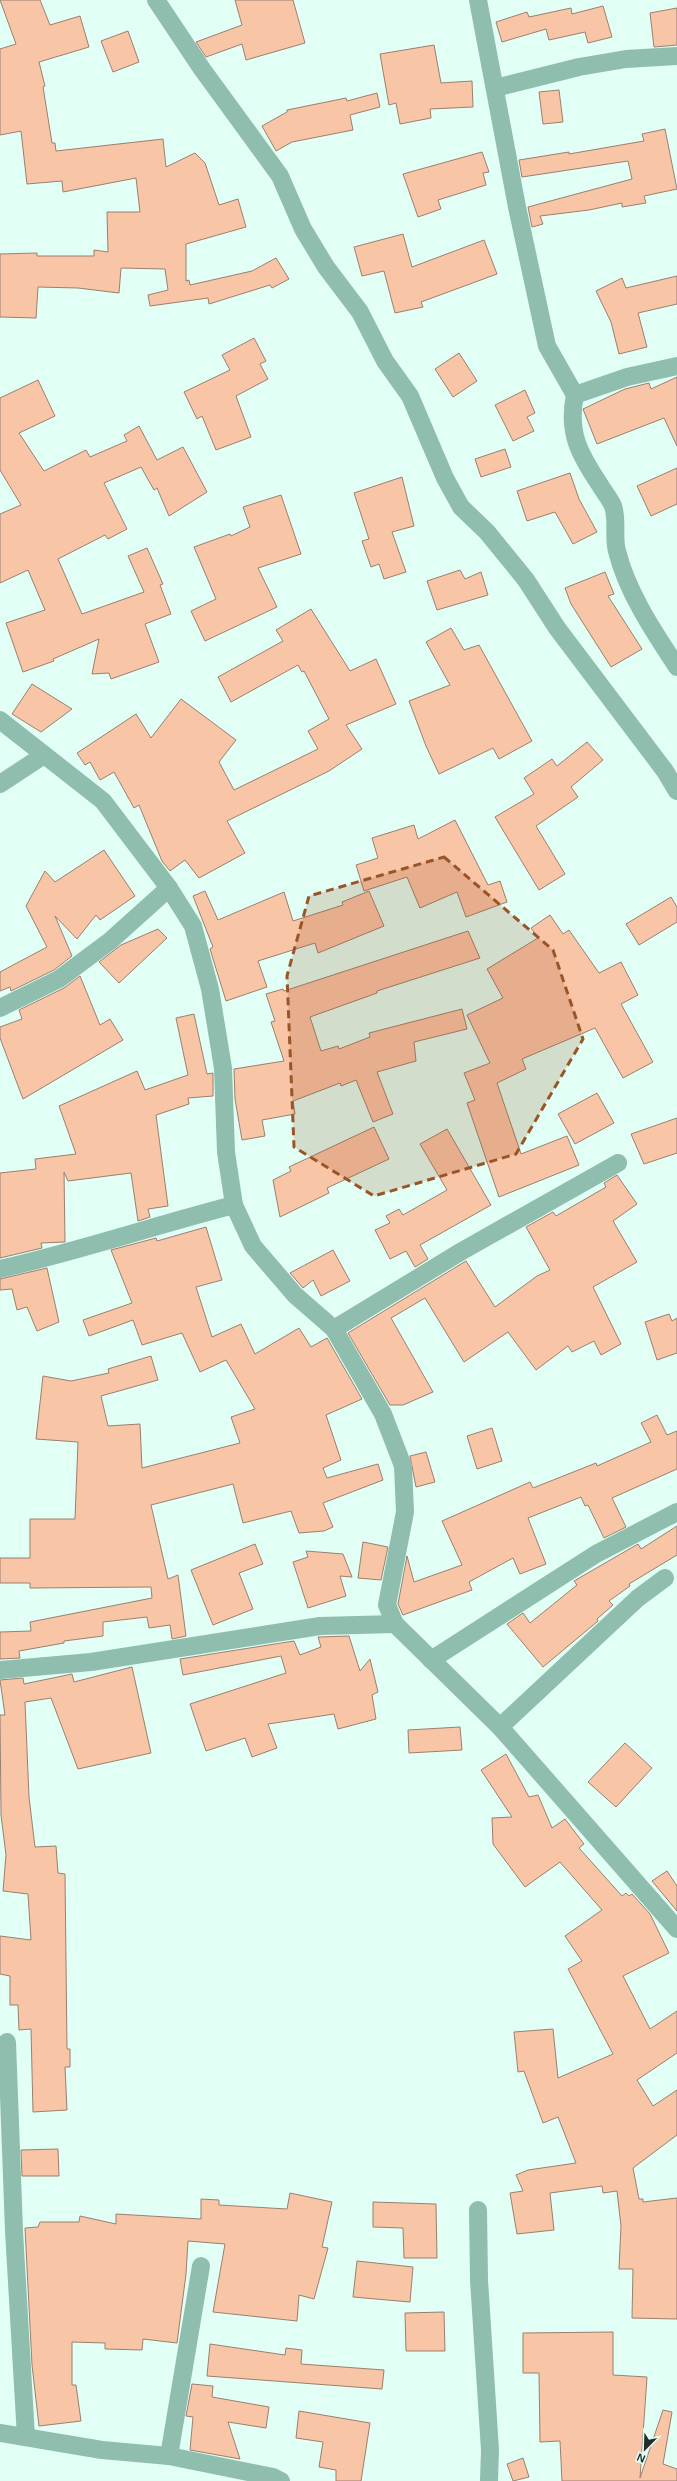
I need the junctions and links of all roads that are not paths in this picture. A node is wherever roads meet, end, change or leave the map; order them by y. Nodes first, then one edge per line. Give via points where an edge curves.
1 (156, 0) edge
2 (478, 0) edge
3 (677, 56) edge
4 (495, 88) junction
5 (677, 366) edge
6 (575, 396) junction
7 (677, 667) edge
8 (0, 720) edge
9 (44, 755) junction
10 (0, 784) edge
11 (677, 791) edge
12 (169, 888) junction
13 (0, 1008) edge
14 (618, 1163) dead end
15 (234, 1205) junction
16 (0, 1269) edge
17 (334, 1329) junction
18 (677, 1512) edge
19 (665, 1578) dead end
20 (395, 1624) junction
21 (431, 1660) junction
22 (0, 1670) edge
23 (500, 1727) junction
24 (677, 1929) edge
25 (7, 2042) dead end
26 (478, 2210) dead end
27 (201, 2266) dead end
28 (0, 2433) edge
29 (26, 2437) junction
30 (169, 2456) junction
31 (281, 2481) edge
32 (489, 2481) edge

1 - 11 street via 202,69 280,176 303,229 326,267 360,312 385,361 410,396 445,478 461,507 487,532 526,580 556,628 665,771
2 - 4 street
3 - 4 street via 626,59 579,67
4 - 6 street via 547,346
5 - 6 street via 627,377
6 - 7 street via 572,410 573,433 579,454 613,506 616,550 630,586 659,640
8 - 9 street
9 - 10 street
9 - 12 street via 103,801
12 - 13 street via 110,941 59,979
12 - 15 street via 193,926 210,989 223,1068 226,1152
14 - 17 street via 462,1251
15 - 16 street via 154,1226 62,1255
15 - 17 street via 253,1246 295,1295
17 - 20 street via 383,1414 403,1466 405,1512 387,1605
18 - 21 street via 596,1554
19 - 23 street via 638,1598
20 - 21 street
20 - 22 street via 320,1626 91,1662
21 - 23 street
23 - 24 street
25 - 29 street via 14,2231
26 - 32 street via 479,2280 490,2450
27 - 30 street
28 - 29 street
29 - 30 street via 102,2450
30 - 31 street via 273,2477

